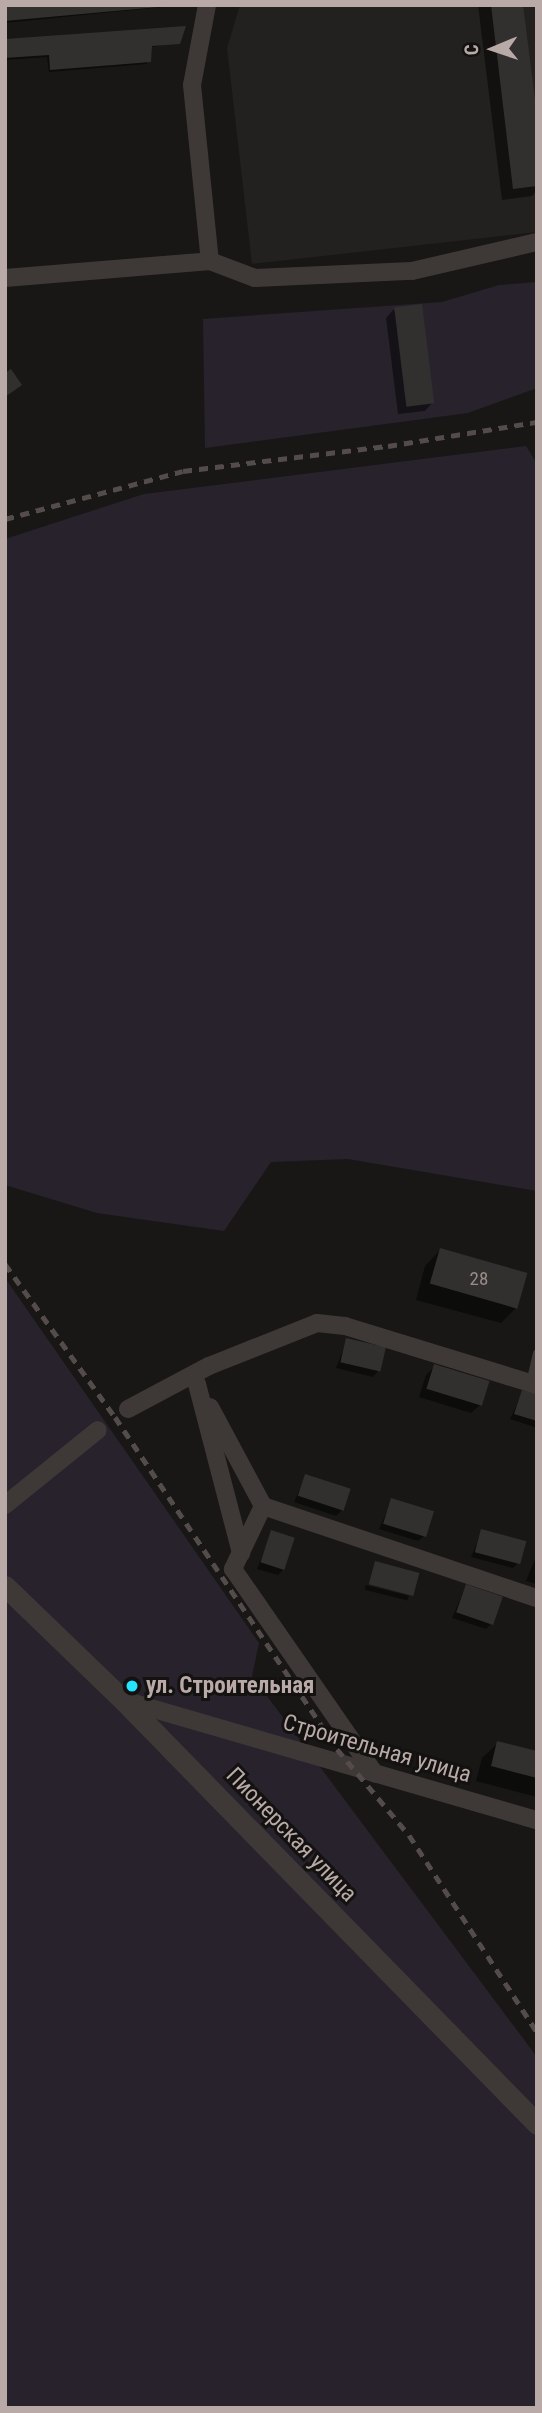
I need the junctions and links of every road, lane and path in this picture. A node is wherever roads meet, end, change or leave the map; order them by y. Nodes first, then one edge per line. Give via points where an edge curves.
1 (207, 5) edge
2 (537, 242) edge
3 (211, 261) junction
4 (5, 278) edge
5 (537, 1353) edge
6 (195, 1379) junction
7 (533, 1384) edge
8 (128, 1409) dead end
9 (98, 1430) dead end
10 (5, 1505) edge
11 (263, 1506) junction
12 (240, 1553) junction
13 (5, 1586) edge
14 (537, 1598) edge
15 (123, 1700) junction
16 (375, 1774) junction
17 (537, 1820) edge
18 (537, 2124) edge

1 - 3 street via 192,85
2 - 3 street via 412,271 255,278
3 - 4 street
5 - 7 lane
6 - 7 street via 317,1323 345,1326
6 - 8 street
6 - 11 street
6 - 12 street
9 - 10 street
11 - 12 street
11 - 14 street
12 - 16 street via 233,1569
13 - 15 street, Пионерская улица
15 - 16 street, Строительная улица
15 - 18 street, Пионерская улица
16 - 17 street, Строительная улица

